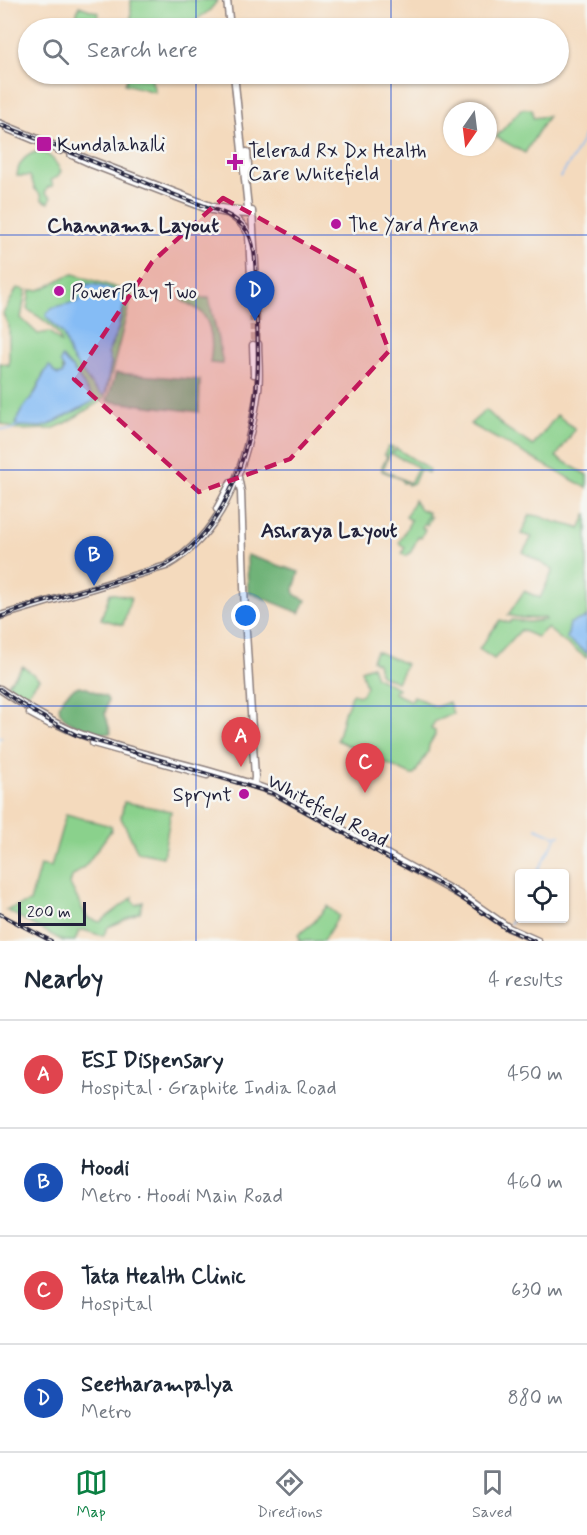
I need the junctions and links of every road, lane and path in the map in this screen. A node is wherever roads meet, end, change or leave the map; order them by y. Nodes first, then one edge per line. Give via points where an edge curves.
1 (229, 0) edge
2 (230, 18) edge
3 (237, 84) edge
4 (0, 125) edge
5 (92, 162) junction
6 (250, 211) junction
7 (225, 212) junction
8 (253, 227) junction
9 (249, 237) junction
10 (256, 344) tunnel mouth
11 (236, 474) junction
12 (11, 611) junction
13 (0, 615) edge
14 (0, 691) edge
15 (257, 786) junction
16 (269, 792) junction
17 (493, 919) junction
18 (530, 941) edge
19 (538, 941) edge

1 - 2 main road
3 - 6 main road
4 - 5 main road
5 - 6 main road via 213,207
5 - 7 main road via 201,207
6 - 7 main road
6 - 8 main road
7 - 9 main road via 237,219
8 - 9 main road via 249,227
8 - 9 main road via 254,298
10 - 11 main road via 258,390 248,442
11 - 12 main road via 202,530 165,562
11 - 12 main road via 227,502 178,560
11 - 15 main road via 240,488
12 - 13 main road
14 - 15 main road, Whitefield Road via 81,734
14 - 16 main road, Whitefield Road via 37,717 84,740
15 - 16 main road, Whitefield Road
16 - 17 main road, Whitefield Road via 466,898
17 - 18 main road, Whitefield Road
17 - 19 main road, Whitefield Road

